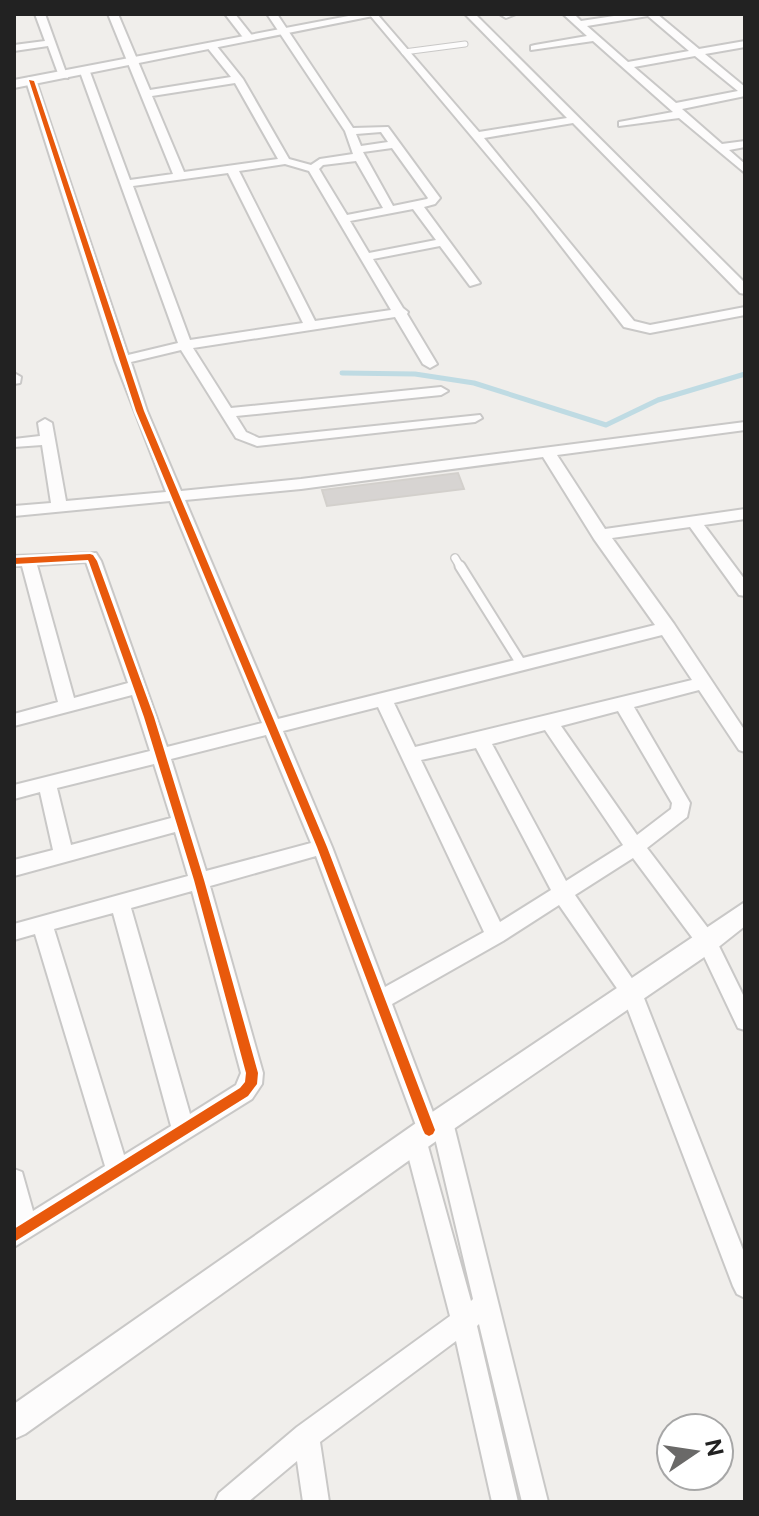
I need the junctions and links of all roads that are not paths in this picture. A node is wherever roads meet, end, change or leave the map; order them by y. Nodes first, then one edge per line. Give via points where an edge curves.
1 (40, 14) edge
2 (113, 14) edge
3 (230, 14) edge
4 (272, 14) edge
5 (375, 14) edge
6 (470, 14) edge
7 (568, 14) edge
8 (649, 14) edge
9 (579, 24) junction
10 (283, 30) junction
11 (249, 38) junction
12 (595, 38) junction
13 (50, 43) junction
14 (465, 44) dead end
15 (745, 44) edge
16 (211, 46) junction
17 (14, 48) edge
18 (535, 48) dead end
19 (404, 52) junction
20 (696, 52) junction
21 (131, 63) junction
22 (626, 65) junction
23 (85, 72) junction
24 (64, 76) junction
25 (238, 79) junction
26 (22, 82) edge
27 (745, 92) edge
28 (147, 94) junction
29 (677, 110) junction
30 (574, 120) junction
31 (623, 124) dead end
32 (350, 131) junction
33 (475, 136) junction
34 (396, 144) junction
35 (745, 144) edge
36 (720, 148) junction
37 (358, 153) junction
38 (285, 161) junction
39 (232, 169) junction
40 (313, 169) junction
41 (745, 170) edge
42 (180, 177) junction
43 (125, 184) junction
44 (416, 205) junction
45 (390, 210) junction
46 (344, 219) junction
47 (443, 242) junction
48 (367, 257) junction
49 (474, 283) dead end
50 (745, 290) edge
51 (745, 311) edge
52 (402, 312) junction
53 (310, 324) junction
54 (185, 345) junction
55 (122, 360) junction
56 (430, 364) dead end
57 (441, 391) dead end
58 (228, 413) junction
59 (475, 418) dead end
60 (45, 423) dead end
61 (745, 426) edge
62 (47, 440) junction
63 (14, 443) edge
64 (546, 450) junction
65 (178, 498) junction
66 (60, 508) junction
67 (14, 511) edge
68 (745, 514) edge
69 (694, 522) junction
70 (599, 535) junction
71 (455, 558) dead end
72 (21, 561) edge
73 (745, 591) edge
74 (668, 628) junction
75 (522, 665) junction
76 (704, 683) junction
77 (138, 687) junction
78 (383, 699) junction
79 (623, 704) junction
80 (68, 706) junction
81 (14, 720) edge
82 (549, 723) junction
83 (272, 728) junction
84 (481, 740) junction
85 (745, 745) edge
86 (411, 755) junction
87 (161, 757) junction
88 (47, 783) junction
89 (14, 792) edge
90 (181, 823) junction
91 (322, 847) junction
92 (635, 847) junction
93 (64, 855) junction
94 (14, 868) edge
95 (199, 880) junction
96 (562, 893) junction
97 (120, 902) junction
98 (745, 912) edge
99 (42, 924) junction
100 (14, 932) edge
101 (496, 935) junction
102 (707, 942) junction
103 (632, 993) junction
104 (380, 1000) junction
105 (745, 1021) edge
106 (183, 1130) junction
107 (429, 1130) junction
108 (117, 1169) junction
109 (14, 1180) edge
110 (20, 1233) edge
111 (745, 1286) edge
112 (488, 1303) junction
113 (464, 1321) junction
114 (14, 1423) edge
115 (306, 1436) junction
116 (228, 1502) edge
117 (316, 1502) edge
118 (505, 1502) edge
119 (535, 1502) edge

1 - 13 street
2 - 21 street
3 - 11 street
4 - 10 street
5 - 10 street
5 - 19 street
6 - 30 street
7 - 9 street
8 - 9 street
8 - 20 street
9 - 12 street
10 - 11 street
10 - 32 street
11 - 16 street
12 - 18 street
12 - 22 street
13 - 17 street
13 - 24 street
14 - 19 lane
15 - 20 street
16 - 21 street
16 - 25 street
19 - 33 street
20 - 22 street
20 - 27 street
21 - 23 street
21 - 28 street
22 - 29 street
23 - 24 street
23 - 43 street
24 - 26 street
25 - 28 street
25 - 38 street
26 - 55 street
27 - 29 street
28 - 42 street
29 - 31 street
29 - 36 street
30 - 33 street
30 - 50 street
32 - 34 street via 380,128
32 - 37 street
33 - 51 street via 629,324 650,329
34 - 37 street
34 - 44 street via 434,198
35 - 36 street
36 - 41 street
37 - 40 street via 320,162
37 - 45 street
38 - 39 street
38 - 40 street
39 - 42 street
39 - 53 street
40 - 46 street
42 - 43 street
43 - 54 street
44 - 45 street
44 - 47 street
45 - 46 street
46 - 48 street
47 - 48 street
47 - 49 street
48 - 52 street
52 - 53 street
52 - 56 street
53 - 54 street
54 - 55 street
54 - 58 street
55 - 65 street
57 - 58 street
58 - 59 street via 241,435 257,442
60 - 62 street
61 - 64 street
62 - 63 street
62 - 66 street
64 - 65 street
64 - 70 street
65 - 66 street
65 - 83 street
66 - 67 street
68 - 69 street
69 - 70 street
69 - 73 street
70 - 74 street
71 - 75 lane
72 - 77 street via 90,557
72 - 80 street
74 - 75 street
74 - 76 street
75 - 78 street
76 - 79 street
76 - 85 street
77 - 80 street
77 - 87 street
78 - 83 street
78 - 86 street
79 - 82 street
79 - 92 street via 681,803 672,821
80 - 81 street
82 - 84 street
82 - 92 street
83 - 87 street
83 - 91 street
84 - 86 street
84 - 96 street
86 - 101 street
87 - 88 street
87 - 90 street
88 - 89 street
88 - 93 street
90 - 93 street
90 - 95 street
91 - 95 street
91 - 104 street
92 - 96 street
92 - 102 street
93 - 94 street
95 - 97 street
95 - 106 street via 252,1073 244,1092
96 - 101 street
96 - 103 street
97 - 99 street
97 - 106 street
98 - 102 street
99 - 100 street
99 - 108 street
101 - 104 street
102 - 103 street
102 - 105 street
103 - 107 street
103 - 111 street
104 - 107 street
106 - 108 street
107 - 112 street
107 - 113 street
107 - 114 street
108 - 110 street
109 - 110 street
112 - 113 street
112 - 119 street
113 - 115 street
113 - 118 street
115 - 116 street
115 - 117 street

